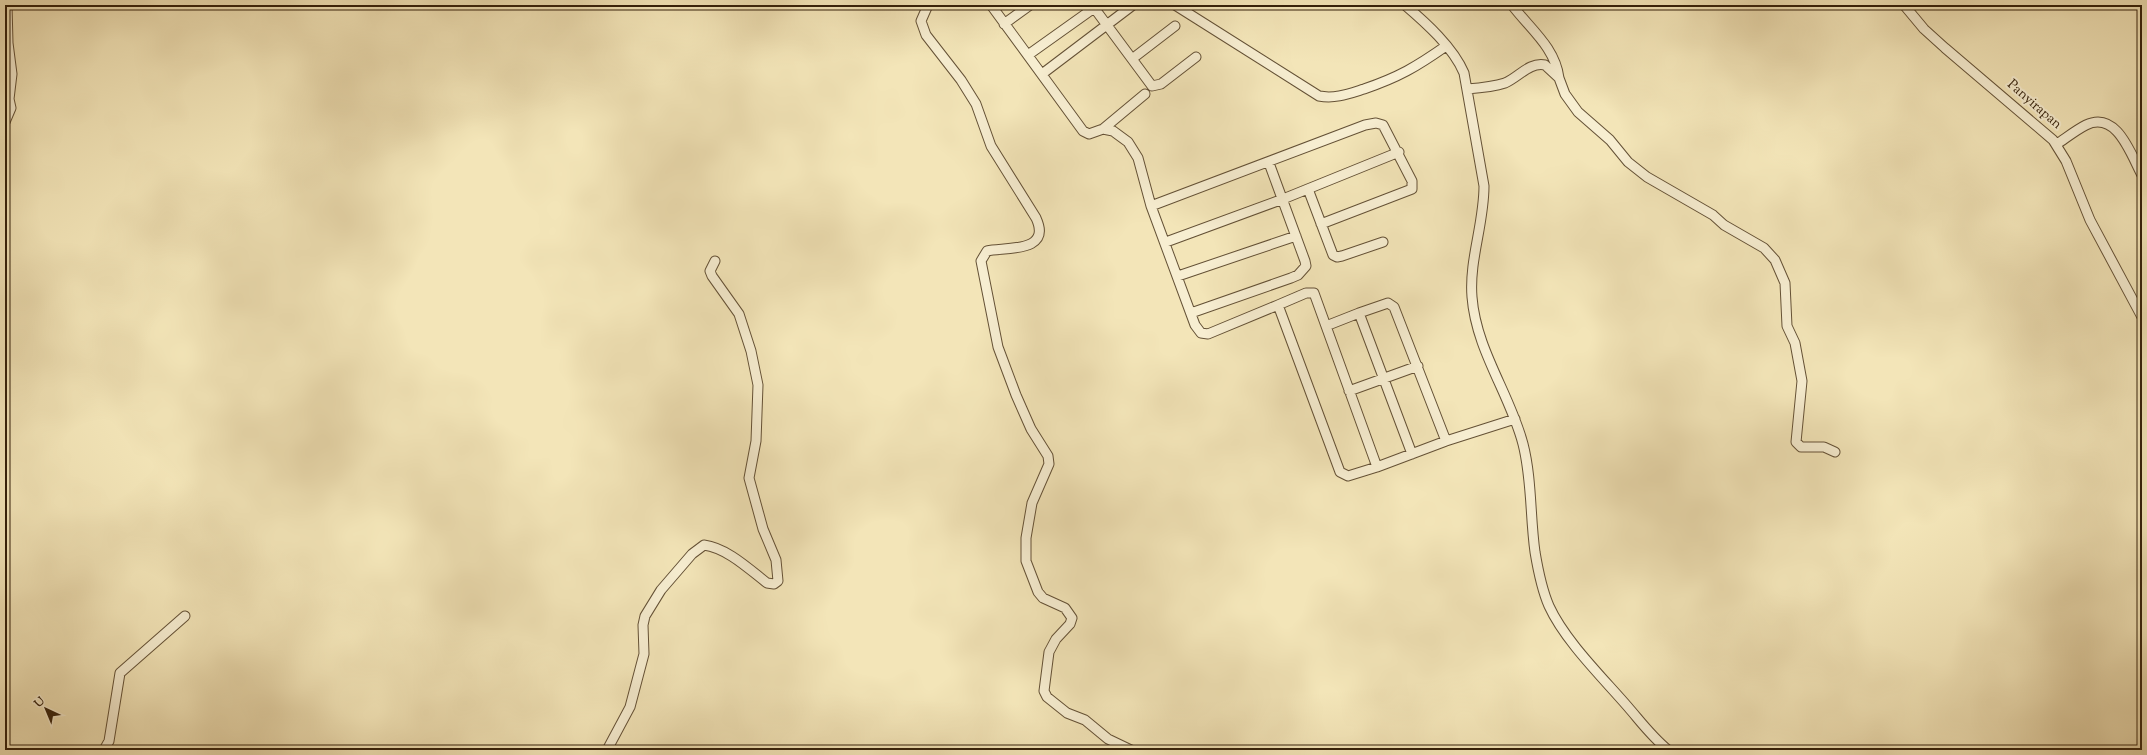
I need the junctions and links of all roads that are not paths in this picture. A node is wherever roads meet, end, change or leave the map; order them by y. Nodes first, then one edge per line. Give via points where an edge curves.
1 (7, 5) edge
2 (991, 5) edge
3 (1030, 5) edge
4 (1133, 5) edge
5 (1175, 5) edge
6 (1405, 5) edge
7 (1512, 5) edge
8 (1904, 5) edge
9 (1093, 6) edge
10 (929, 7) edge
11 (1004, 24) junction
12 (1107, 25) junction
13 (1176, 26) dead end
14 (1446, 46) junction
15 (1028, 55) junction
16 (1196, 57) dead end
17 (1132, 60) junction
18 (1042, 74) junction
19 (1559, 78) junction
20 (1467, 88) junction
21 (1145, 94) dead end
22 (5, 122) edge
23 (1103, 129) junction
24 (2057, 144) junction
25 (1399, 152) junction
26 (1269, 163) junction
27 (2142, 175) edge
28 (1308, 189) junction
29 (1283, 199) junction
30 (1151, 206) junction
31 (1321, 224) junction
32 (1296, 236) junction
33 (1166, 242) junction
34 (1383, 242) dead end
35 (716, 261) dead end
36 (1178, 276) junction
37 (1278, 305) junction
38 (1191, 313) junction
39 (1359, 313) junction
40 (2142, 317) edge
41 (1326, 326) junction
42 (1418, 366) junction
43 (1384, 378) junction
44 (1349, 391) junction
45 (1515, 419) junction
46 (1446, 441) junction
47 (1835, 452) dead end
48 (1412, 454) junction
49 (1377, 467) junction
50 (185, 616) dead end
51 (104, 750) edge
52 (607, 750) edge
53 (1130, 750) edge
54 (1668, 750) edge

1 - 22 street via 12,74 9,99 11,108
2 - 11 street
3 - 11 street
4 - 12 street
5 - 14 street via 1319,96 1328,98 1339,97 1400,76
6 - 14 street
7 - 19 street via 1551,54 1558,68
8 - 24 street, Panyirapan via 1924,29
9 - 12 street
9 - 15 street
10 - 53 street via 921,21 926,35 976,104 991,146 1040,227 1034,242 1021,247 987,251 981,261 998,347 1031,429 1048,456 1050,464 1032,503 1026,538 1026,562 1038,592 1043,598 1065,608 1072,618 1049,652 1044,691 1047,697 1066,713 1085,720 1108,739
11 - 15 street
12 - 17 street
12 - 18 street
13 - 17 street
14 - 20 street via 1461,65
15 - 18 street
16 - 17 street via 1165,82 1154,86
18 - 23 street via 1086,133
19 - 20 street via 1545,65 1540,64 1505,83
19 - 47 street via 1565,94 1574,107 1610,140 1628,162 1764,248 1775,260 1785,283 1788,326 1802,381 1796,442 1801,447 1824,447
20 - 45 street via 1484,186 1482,218 1471,271 1473,312 1491,369
21 - 23 street
23 - 30 street via 1120,135 1135,152
24 - 27 street via 2086,125 2107,124 2120,134
24 - 40 street, Panyirapan via 2090,220
25 - 26 street via 1385,128 1376,123
25 - 28 street
25 - 31 street via 1412,181 1412,189
26 - 29 street
26 - 30 street
28 - 29 street
28 - 31 street
29 - 32 street
29 - 33 street
30 - 33 street
31 - 34 street via 1330,249 1337,257
32 - 36 street
32 - 38 street via 1306,266 1298,275
33 - 36 street
35 - 52 street via 710,271 739,314 758,384 756,441 749,478 763,529 776,560 778,581 774,584 767,583 732,557 714,548 704,545 692,554 661,590 645,616 644,654 630,707
36 - 38 street
37 - 38 street via 1204,335 1195,325
37 - 41 street via 1306,293 1314,293
37 - 49 street via 1340,472 1348,476
39 - 41 street
39 - 42 street via 1388,303 1392,304
39 - 43 street
41 - 44 street
42 - 43 street
42 - 46 street
43 - 44 street
43 - 48 street
44 - 49 street
45 - 46 street
45 - 54 street via 1528,470 1535,553 1549,606 1560,625 1585,656 1649,733
46 - 48 street
48 - 49 street
50 - 51 street via 120,673 109,741

